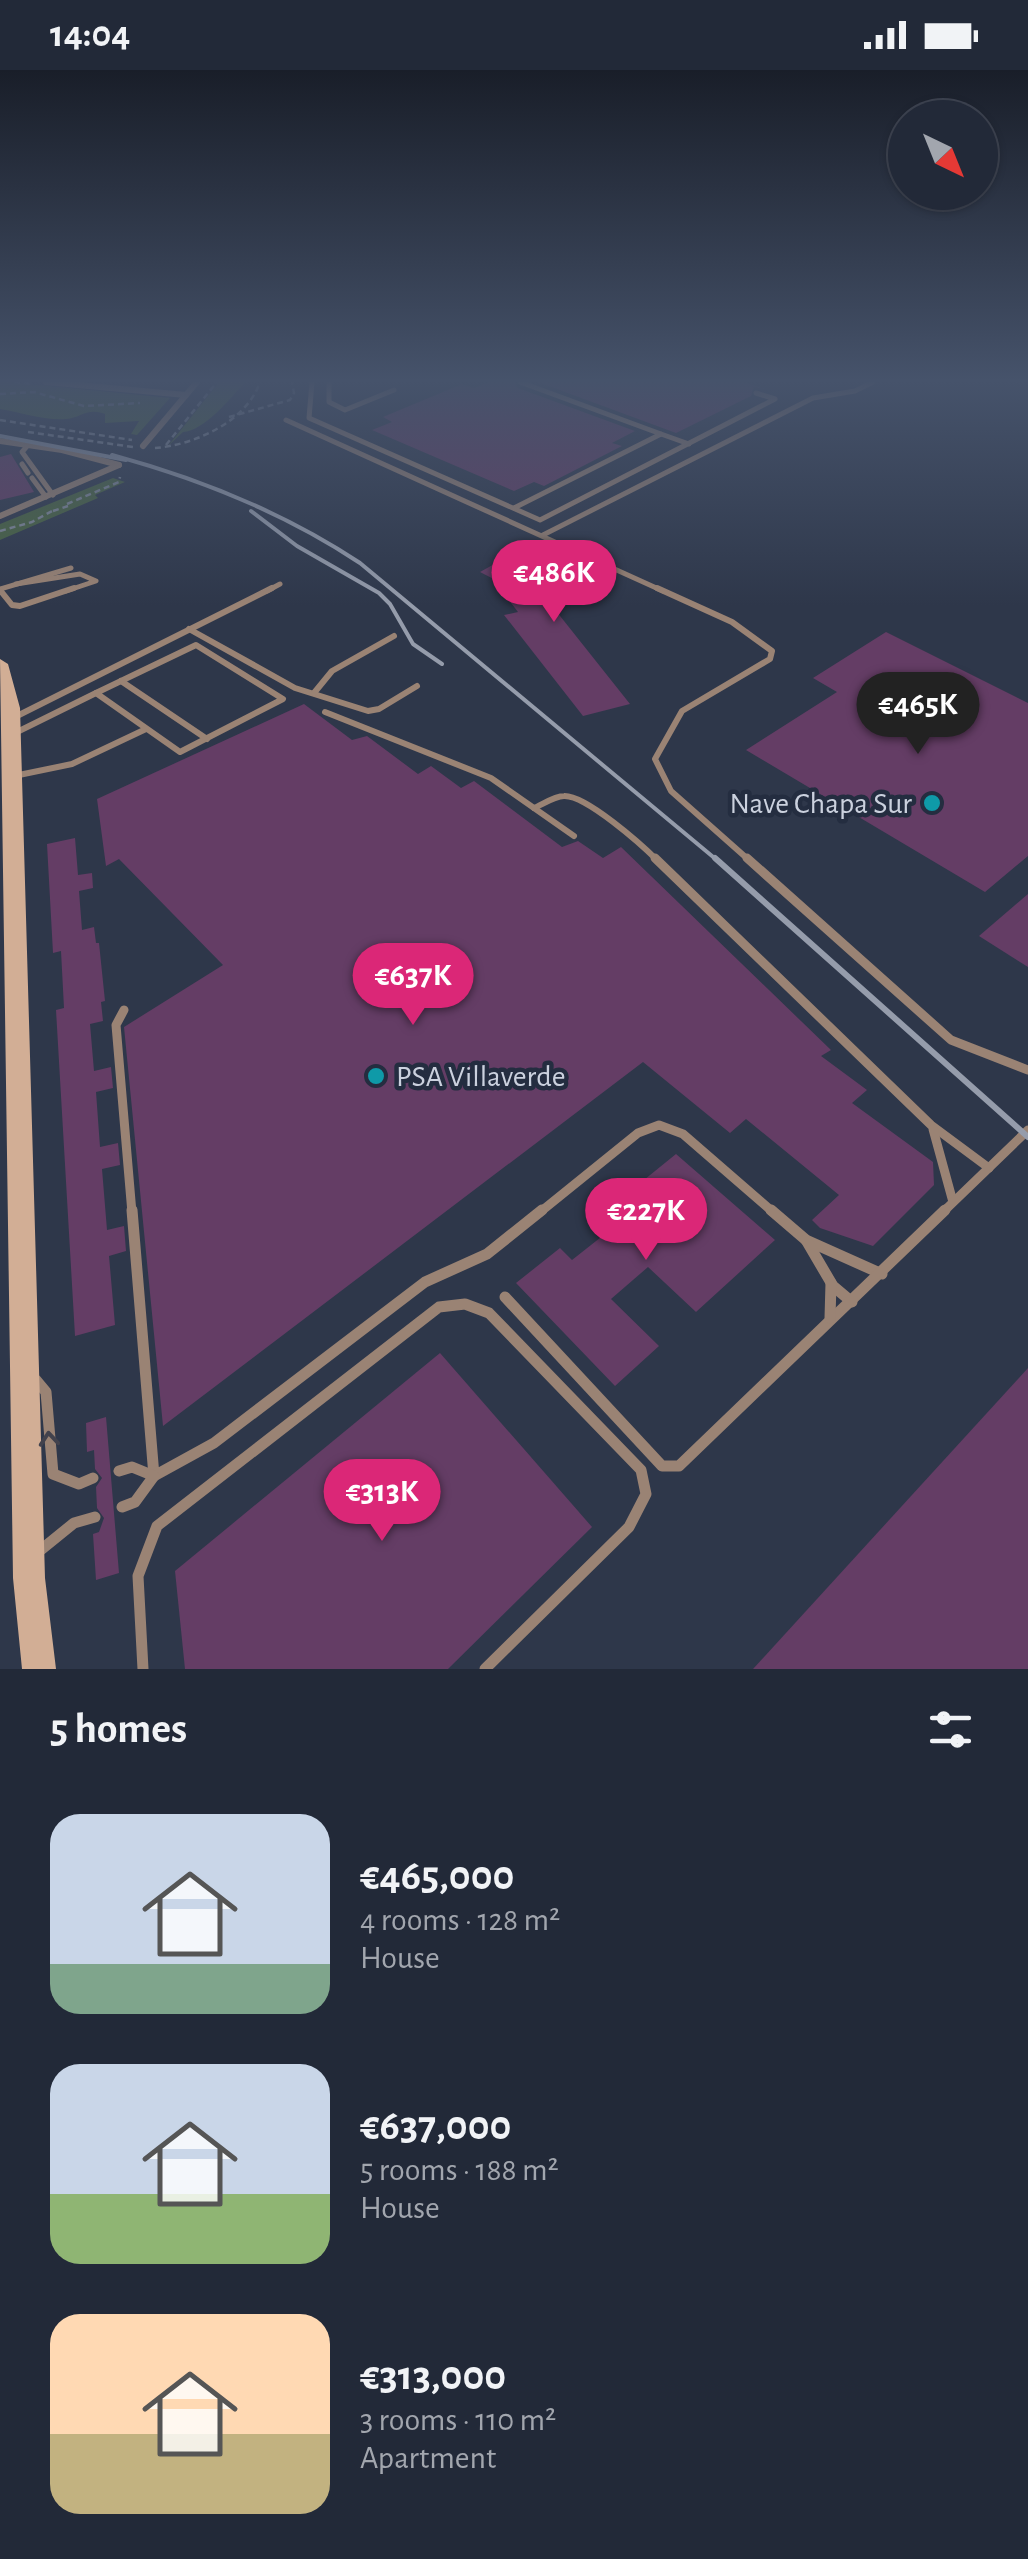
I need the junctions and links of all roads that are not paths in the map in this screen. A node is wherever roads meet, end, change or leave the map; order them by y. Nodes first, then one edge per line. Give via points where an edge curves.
1 (25, 457) edge
2 (83, 457) edge
3 (368, 457) edge
4 (396, 457) edge
5 (616, 457) edge
6 (664, 457) edge
7 (697, 457) edge
8 (22, 464) dead end
9 (49, 496) junction
10 (513, 509) junction
11 (0, 516) edge
12 (543, 535) junction
13 (71, 568) dead end
14 (16, 584) junction
15 (280, 584) dead end
16 (0, 590) edge
17 (189, 628) junction
18 (394, 636) dead end
19 (0, 664) edge
20 (121, 680) junction
21 (417, 686) dead end
22 (96, 693) junction
23 (314, 693) junction
24 (325, 712) dead end
25 (11, 727) junction
26 (146, 729) junction
27 (207, 739) junction
28 (13, 776) junction
29 (7, 806) edge
30 (534, 808) junction
31 (574, 836) dead end
32 (124, 1010) dead end
33 (1028, 1070) edge
34 (931, 1125) junction
35 (1028, 1130) edge
36 (11, 1154) edge
37 (989, 1168) junction
38 (953, 1202) junction
39 (806, 1240) junction
40 (882, 1274) junction
41 (831, 1283) junction
42 (504, 1297) dead end
43 (852, 1302) junction
44 (830, 1319) junction
45 (26, 1368) junction
46 (119, 1471) dead end
47 (154, 1476) junction
48 (93, 1478) dead end
49 (122, 1507) dead end
50 (95, 1516) dead end
51 (29, 1559) junction
52 (39, 1669) edge
53 (143, 1669) edge
54 (486, 1669) edge

1 - 9 lane
2 - 9 street via 119,465
3 - 12 lane
4 - 10 lane
5 - 10 lane
6 - 10 lane via 540,520
7 - 12 lane
8 - 9 lane
9 - 11 street
12 - 33 lane via 732,622 772,652 682,711 655,759 671,791 951,1040
13 - 14 lane
14 - 16 lane
14 - 16 lane via 82,572 96,581 20,606
15 - 17 lane
17 - 23 lane
17 - 25 lane
18 - 23 lane via 332,671
19 - 25 street
20 - 22 lane
20 - 27 lane
20 - 27 lane via 201,646 282,697
21 - 23 lane via 368,711
22 - 25 lane
22 - 26 lane
24 - 30 lane via 490,778
25 - 28 street
26 - 27 lane via 180,752
26 - 28 lane via 72,764
28 - 29 street
29 - 36 street
30 - 31 lane
30 - 34 lane via 562,795 574,798 635,839
32 - 47 lane via 116,1025
34 - 37 lane
34 - 38 lane
35 - 37 lane
36 - 45 street
37 - 38 lane
38 - 40 lane
39 - 40 lane
39 - 41 lane
39 - 47 lane via 683,1134 659,1125 627,1142 486,1254 425,1282 214,1443
40 - 43 lane
41 - 43 lane
41 - 44 lane
42 - 44 lane via 662,1466 679,1466
43 - 44 lane
48 -> 45 lane via 79,1484 53,1474 46,1392
45 - 51 street
46 - 47 lane
47 - 49 lane
50 - 51 lane via 74,1523
51 - 52 street
53 - 54 lane via 138,1576 158,1526 439,1307 465,1304 489,1313 641,1470 646,1494 629,1526

